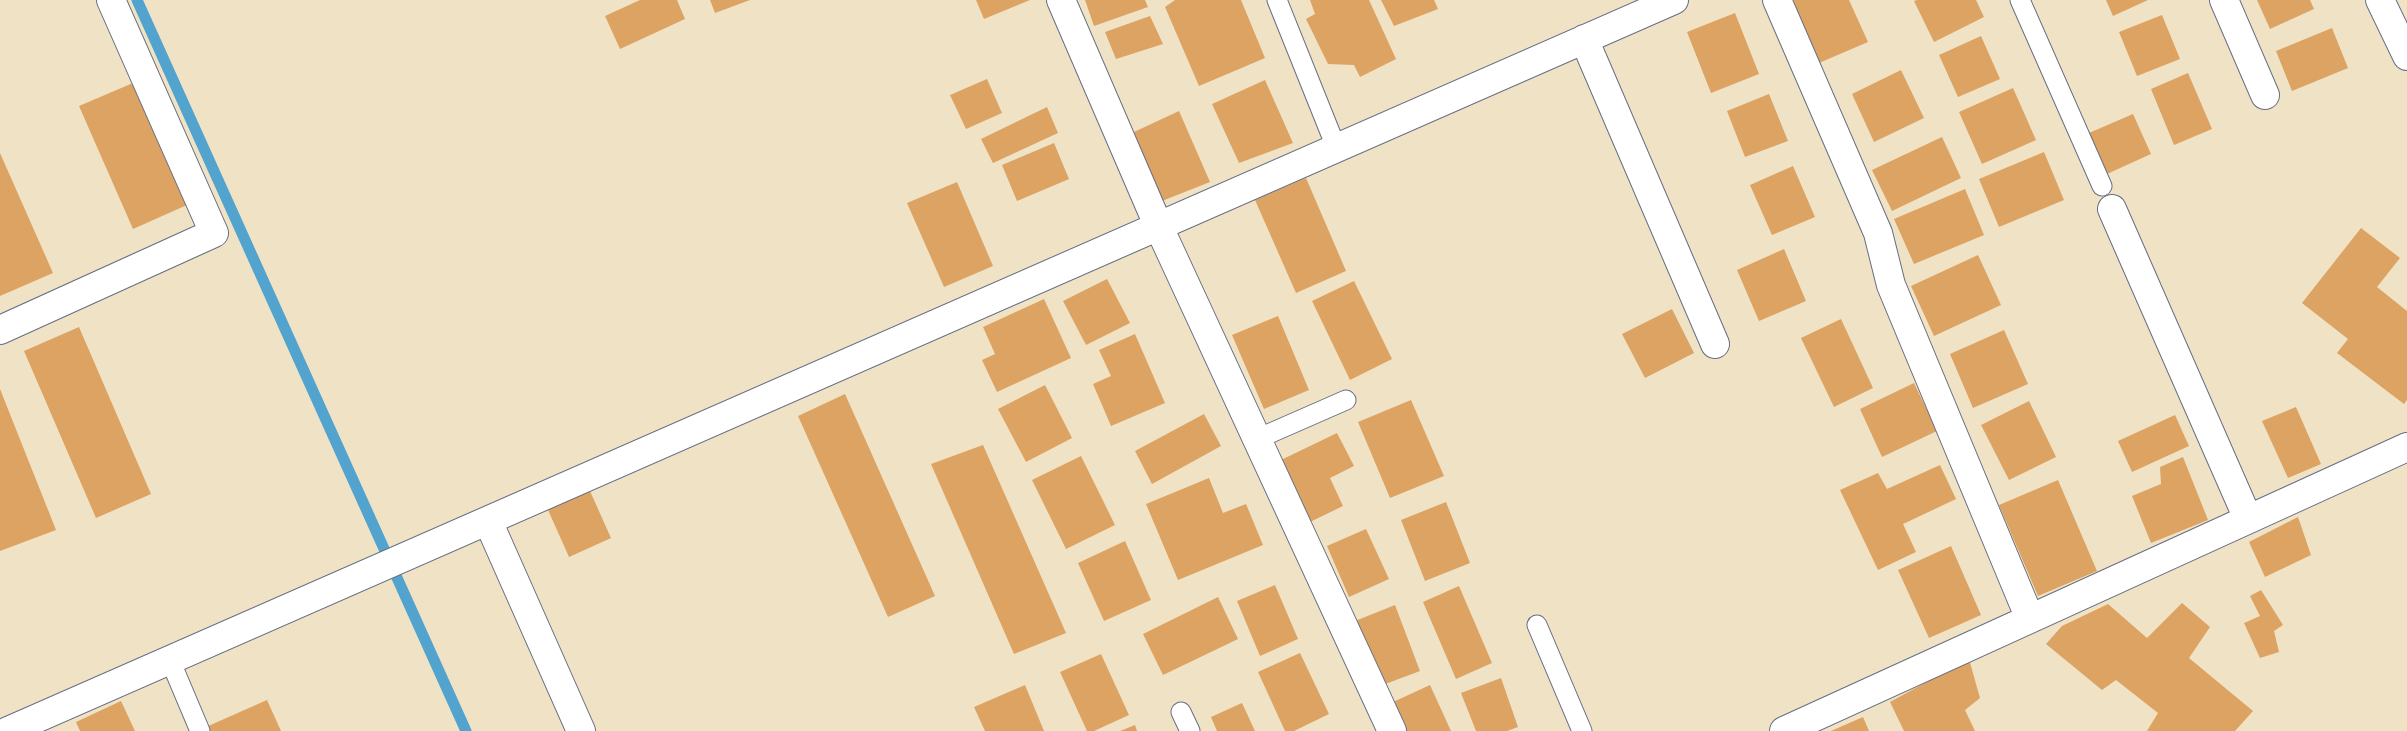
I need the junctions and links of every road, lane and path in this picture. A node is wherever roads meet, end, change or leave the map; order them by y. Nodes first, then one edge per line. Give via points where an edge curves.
1 (111, 0) edge
2 (1061, 0) edge
3 (1277, 0) edge
4 (1674, 0) edge
5 (1777, 0) edge
6 (2020, 0) edge
7 (2224, 0) edge
8 (2380, 0) edge
9 (1584, 39) junction
10 (2407, 56) edge
11 (2265, 94) dead end
12 (1336, 147) junction
13 (2107, 198) joint
14 (1158, 224) junction
15 (0, 330) edge
16 (1714, 344) dead end
17 (1346, 400) dead end
18 (1257, 439) junction
19 (2407, 447) edge
20 (2248, 519) junction
21 (488, 521) junction
22 (2030, 619) junction
23 (1537, 625) dead end
24 (170, 660) junction
25 (1181, 712) dead end
26 (1795, 729) edge
27 (8, 731) edge
28 (200, 731) edge
29 (581, 731) edge
30 (1190, 731) edge
31 (1392, 731) edge
32 (1582, 731) edge

1 - 15 street via 214,234
2 - 14 street
3 - 12 lane
4 - 9 street
5 - 22 street via 1878,233 1891,285
6 - 13 lane
7 - 11 street
8 - 10 street
9 - 12 street
9 - 16 street
12 - 14 street
13 - 20 street
14 - 18 street
14 - 21 street
17 - 18 lane
18 - 31 street
19 - 20 street
20 - 22 street
21 - 24 street
21 - 29 street
22 - 26 street
23 - 32 lane
24 - 27 street
24 - 28 lane
25 - 30 lane

